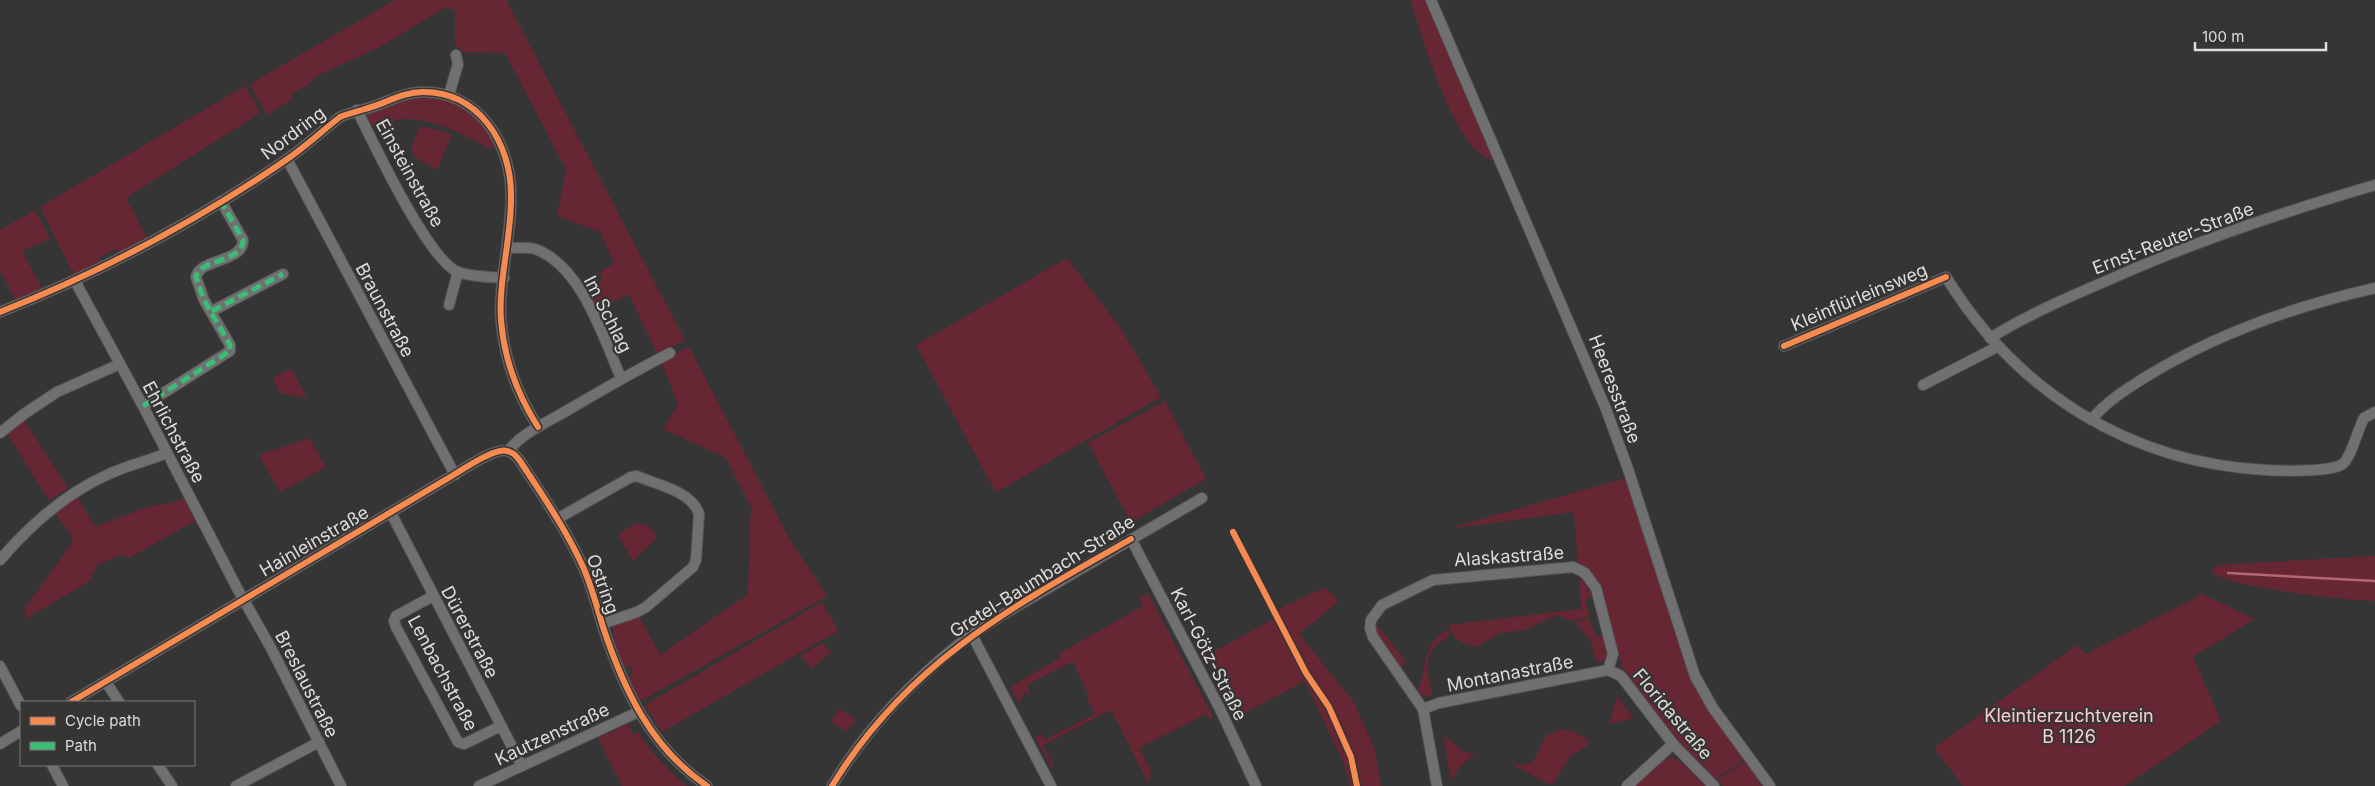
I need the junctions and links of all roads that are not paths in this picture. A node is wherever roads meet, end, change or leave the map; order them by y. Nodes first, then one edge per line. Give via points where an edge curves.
1 (1431, 0) edge
2 (456, 55) dead end
3 (449, 95) junction
4 (357, 110) junction
5 (287, 159) junction
6 (2375, 185) edge
7 (221, 201) junction
8 (508, 248) junction
9 (458, 272) junction
10 (283, 274) dead end
11 (504, 278) junction
12 (75, 281) junction
13 (2375, 288) edge
14 (449, 305) dead end
15 (212, 311) junction
16 (0, 312) edge
17 (1990, 338) junction
18 (1784, 346) dead end
19 (1997, 347) junction
20 (670, 353) dead end
21 (120, 364) junction
22 (621, 378) junction
23 (1924, 385) dead end
24 (142, 406) junction
25 (2375, 412) edge
26 (2091, 420) junction
27 (538, 427) junction
28 (0, 433) edge
29 (508, 450) junction
30 (167, 453) junction
31 (455, 475) junction
32 (1202, 498) dead end
33 (391, 513) junction
34 (557, 519) junction
35 (1131, 539) junction
36 (0, 560) edge
37 (433, 596) junction
38 (243, 599) junction
39 (602, 624) junction
40 (972, 635) junction
41 (0, 666) edge
42 (1606, 670) junction
43 (106, 682) junction
44 (73, 701) edge
45 (117, 701) edge
46 (20, 704) edge
47 (1424, 709) junction
48 (638, 712) junction
49 (501, 726) junction
50 (20, 733) edge
51 (319, 742) junction
52 (0, 744) edge
53 (1673, 744) junction
54 (53, 766) edge
55 (159, 766) edge
56 (522, 766) junction
57 (63, 786) edge
58 (172, 786) edge
59 (236, 786) edge
60 (340, 786) edge
61 (479, 786) edge
62 (707, 786) edge
63 (832, 786) edge
64 (1051, 786) edge
65 (1256, 786) edge
66 (1437, 786) edge
67 (1628, 786) edge
68 (1714, 786) edge
69 (1770, 786) edge

1 - 69 street, Heeresstraße via 1606,409 1695,676 1708,700
2 - 3 street via 458,64
3 - 4 street, Nordring via 422,92
3 - 8 street, Nordring via 468,104 484,118 504,151 512,193
4 - 5 street, Nordring via 340,117
4 - 9 street, Einsteinstraße via 402,199 435,249
5 - 7 street, Nordring
5 - 31 street, Braunstraße
6 - 17 street, Ernst-Reuter-Straße via 2285,212 2176,251 2052,305
7 - 12 street, Nordring via 161,238
7 - 15 street via 243,244 238,251 197,273 199,290
8 - 11 street, Nordring
8 - 22 street, Im Schlag via 534,249 554,260 571,278 586,299
9 - 11 street
9 - 14 street
10 - 15 street
11 - 27 street, Nordring via 501,319 509,367 522,402
12 - 16 street, Nordring
12 - 21 street, Ehrlichstraße
13 - 26 street via 2297,309 2193,350 2124,390
15 - 24 street via 230,350
17 - 18 street, Kleinflürleinsweg via 1946,277
17 - 19 street
19 - 23 street
19 - 26 street via 2053,396
20 - 22 street, Hainleinstraße
21 - 24 street, Ehrlichstraße
21 - 28 street via 57,392
22 - 27 street, Hainleinstraße
24 - 30 street, Ehrlichstraße
25 - 26 street via 2364,418 2344,462 2304,470 2244,469 2206,464 2132,441
27 - 29 street, Hainleinstraße
29 - 31 street, Hainleinstraße via 493,453
29 - 34 street, Ostring via 520,461
30 - 36 street via 109,474 77,491 37,521
30 - 38 street, Ehrlichstraße
31 - 33 street, Hainleinstraße
32 - 35 street, Gretel-Baumbach-Straße
33 - 37 street, Dürerstraße
33 - 38 street, Hainleinstraße
34 - 39 street, Ostring via 584,569
34 - 39 street, Ostring via 631,476 689,498 697,508 696,560 693,567 646,607
35 - 40 street, Gretel-Baumbach-Straße
35 - 65 street, Karl-Götz-Straße via 1220,709
37 - 49 street, Dürerstraße
37 - 49 street, Lenbachstraße via 396,616 396,627 458,742 464,744
38 - 43 street, Hainleinstraße
38 - 51 street, Breslaustraße
39 - 48 street, Ostring via 619,674
40 - 63 street, Gretel-Baumbach-Straße via 892,705
40 - 64 street
41 - 46 street
42 - 47 street, Montanastraße via 1439,703
42 - 47 street, Alaskastraße via 1613,654 1596,588 1585,573 1573,567 1441,578 1382,605 1370,628
42 - 53 street, Floridastraße via 1621,676
43 - 44 street, Hainleinstraße
43 - 45 street
47 - 66 street
48 - 56 street, Kautzenstraße
48 - 62 street, Ostring via 673,758
49 - 56 street, Dürerstraße
50 - 52 street
51 - 59 street
51 - 60 street, Breslaustraße
53 - 67 street
53 - 68 street, Floridastraße
54 - 57 street
55 - 58 street
56 - 61 street, Kautzenstraße

